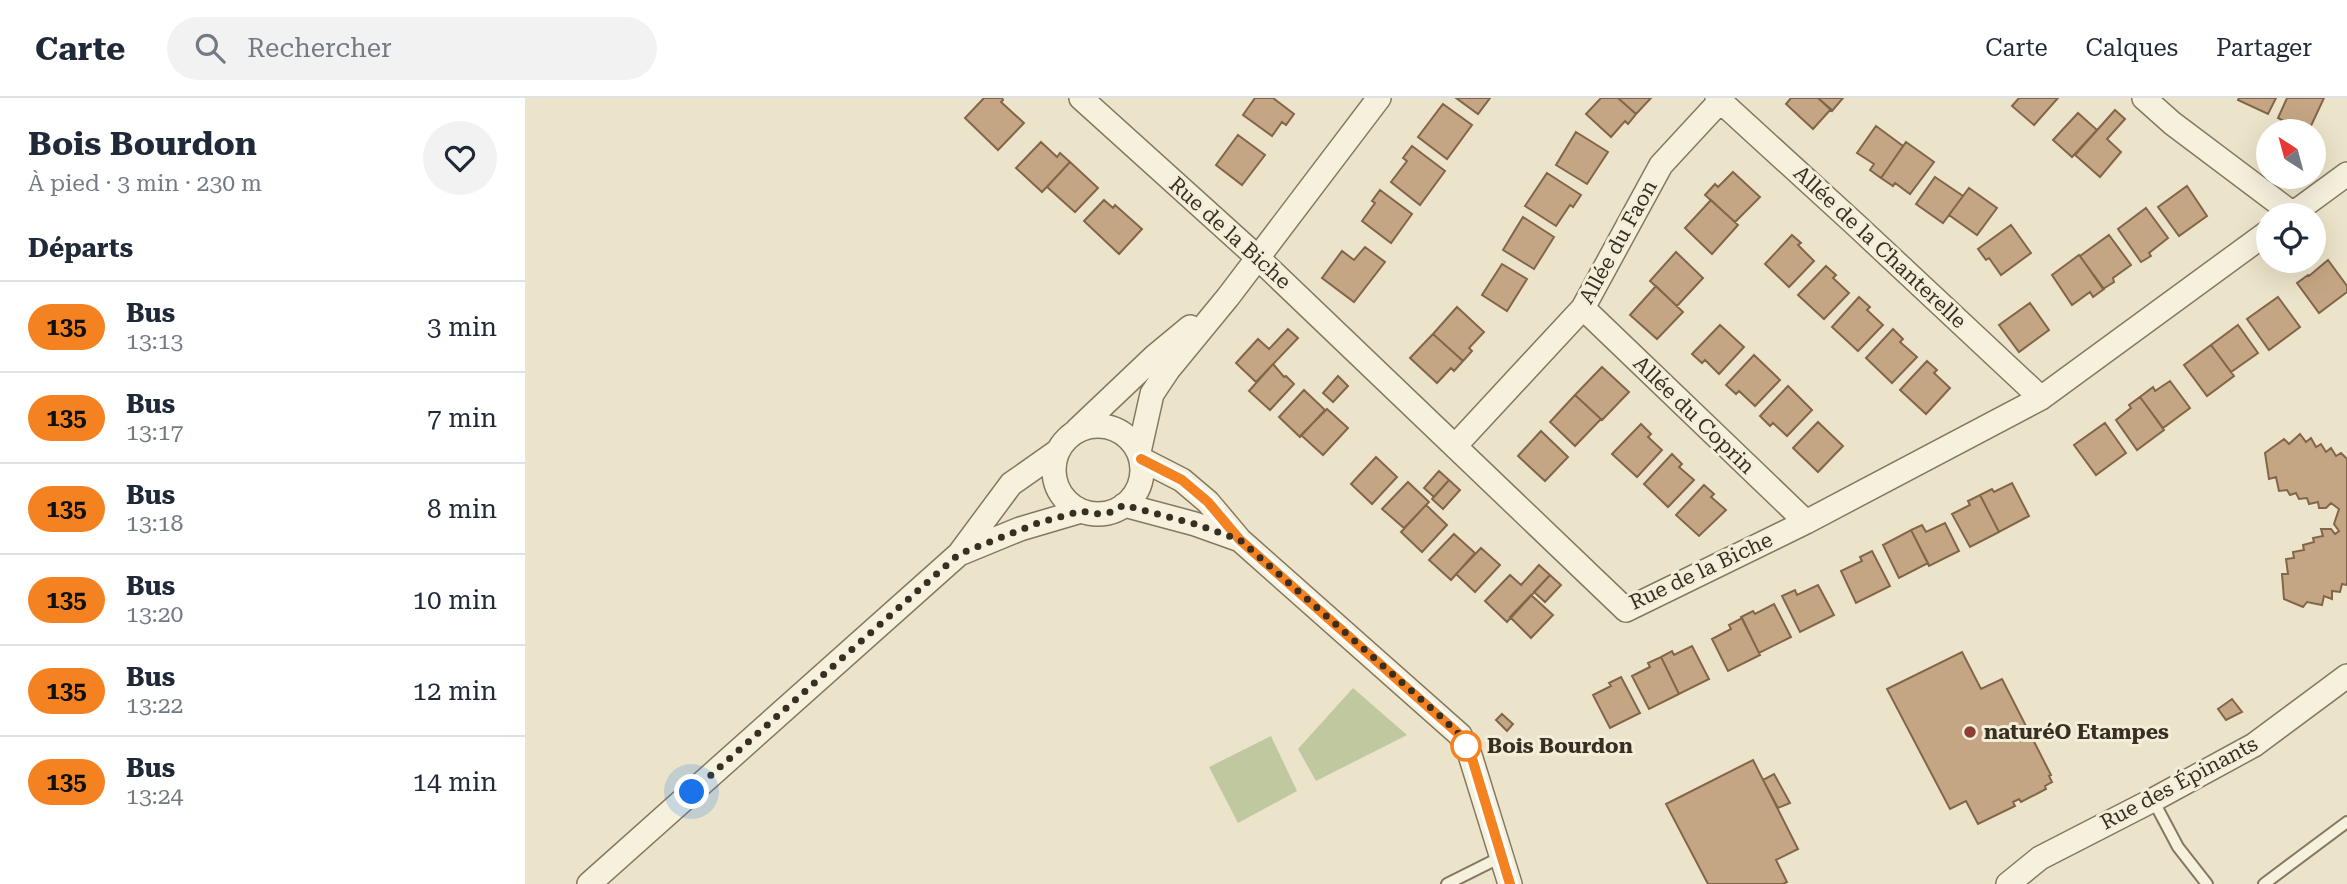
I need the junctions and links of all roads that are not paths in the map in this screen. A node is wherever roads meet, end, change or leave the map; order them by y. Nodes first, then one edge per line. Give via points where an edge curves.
1 (1081, 98) edge
2 (1379, 98) edge
3 (2144, 98) edge
4 (1720, 99) edge
5 (2347, 174) edge
6 (2276, 203) edge
7 (2308, 203) edge
8 (2256, 242) edge
9 (1258, 257) junction
10 (1228, 297) junction
11 (1583, 308) junction
12 (2041, 398) junction
13 (1077, 430) junction
14 (1455, 446) junction
15 (1058, 451) junction
16 (1140, 455) junction
17 (1124, 505) junction
18 (1081, 511) junction
19 (1806, 522) junction
20 (1240, 540) junction
21 (959, 554) junction
22 (2347, 676) edge
23 (2153, 800) junction
24 (2347, 822) edge
25 (1501, 858) junction
26 (589, 884) edge
27 (1447, 884) edge
28 (1510, 884) edge
29 (2008, 884) edge
30 (2207, 884) edge
31 (2264, 884) edge

1 - 9 street, Rue de la Biche
2 - 9 street
3 - 6 street
4 - 11 street, Allée du Faon via 1661,164
4 - 12 street, Allée de la Chanterelle
5 - 7 street
8 - 12 street, Rue de la Biche
9 - 10 street
9 - 14 street, Rue de la Biche
10 - 13 street via 1154,356
10 - 16 street via 1153,394
11 - 14 street, Allée du Faon
11 - 19 street, Allée du Coprin
12 - 19 street, Rue de la Biche
13 - 15 street
13 - 16 street via 1106,426 1119,431
14 - 19 street, Rue de la Biche via 1626,610
15 - 18 street via 1054,479 1069,504
15 - 21 street via 1011,484
16 - 17 street via 1140,485
16 - 20 street via 1208,502
17 - 18 street via 1111,512
17 - 20 street
18 - 21 street
20 - 25 street via 1460,735 1471,755
21 - 26 street
22 - 23 street, Rue des Épinants via 2253,745
23 - 29 street, Rue des Épinants via 2040,858
23 - 30 lane via 2178,847
24 - 31 lane
25 - 27 lane
25 - 28 street

